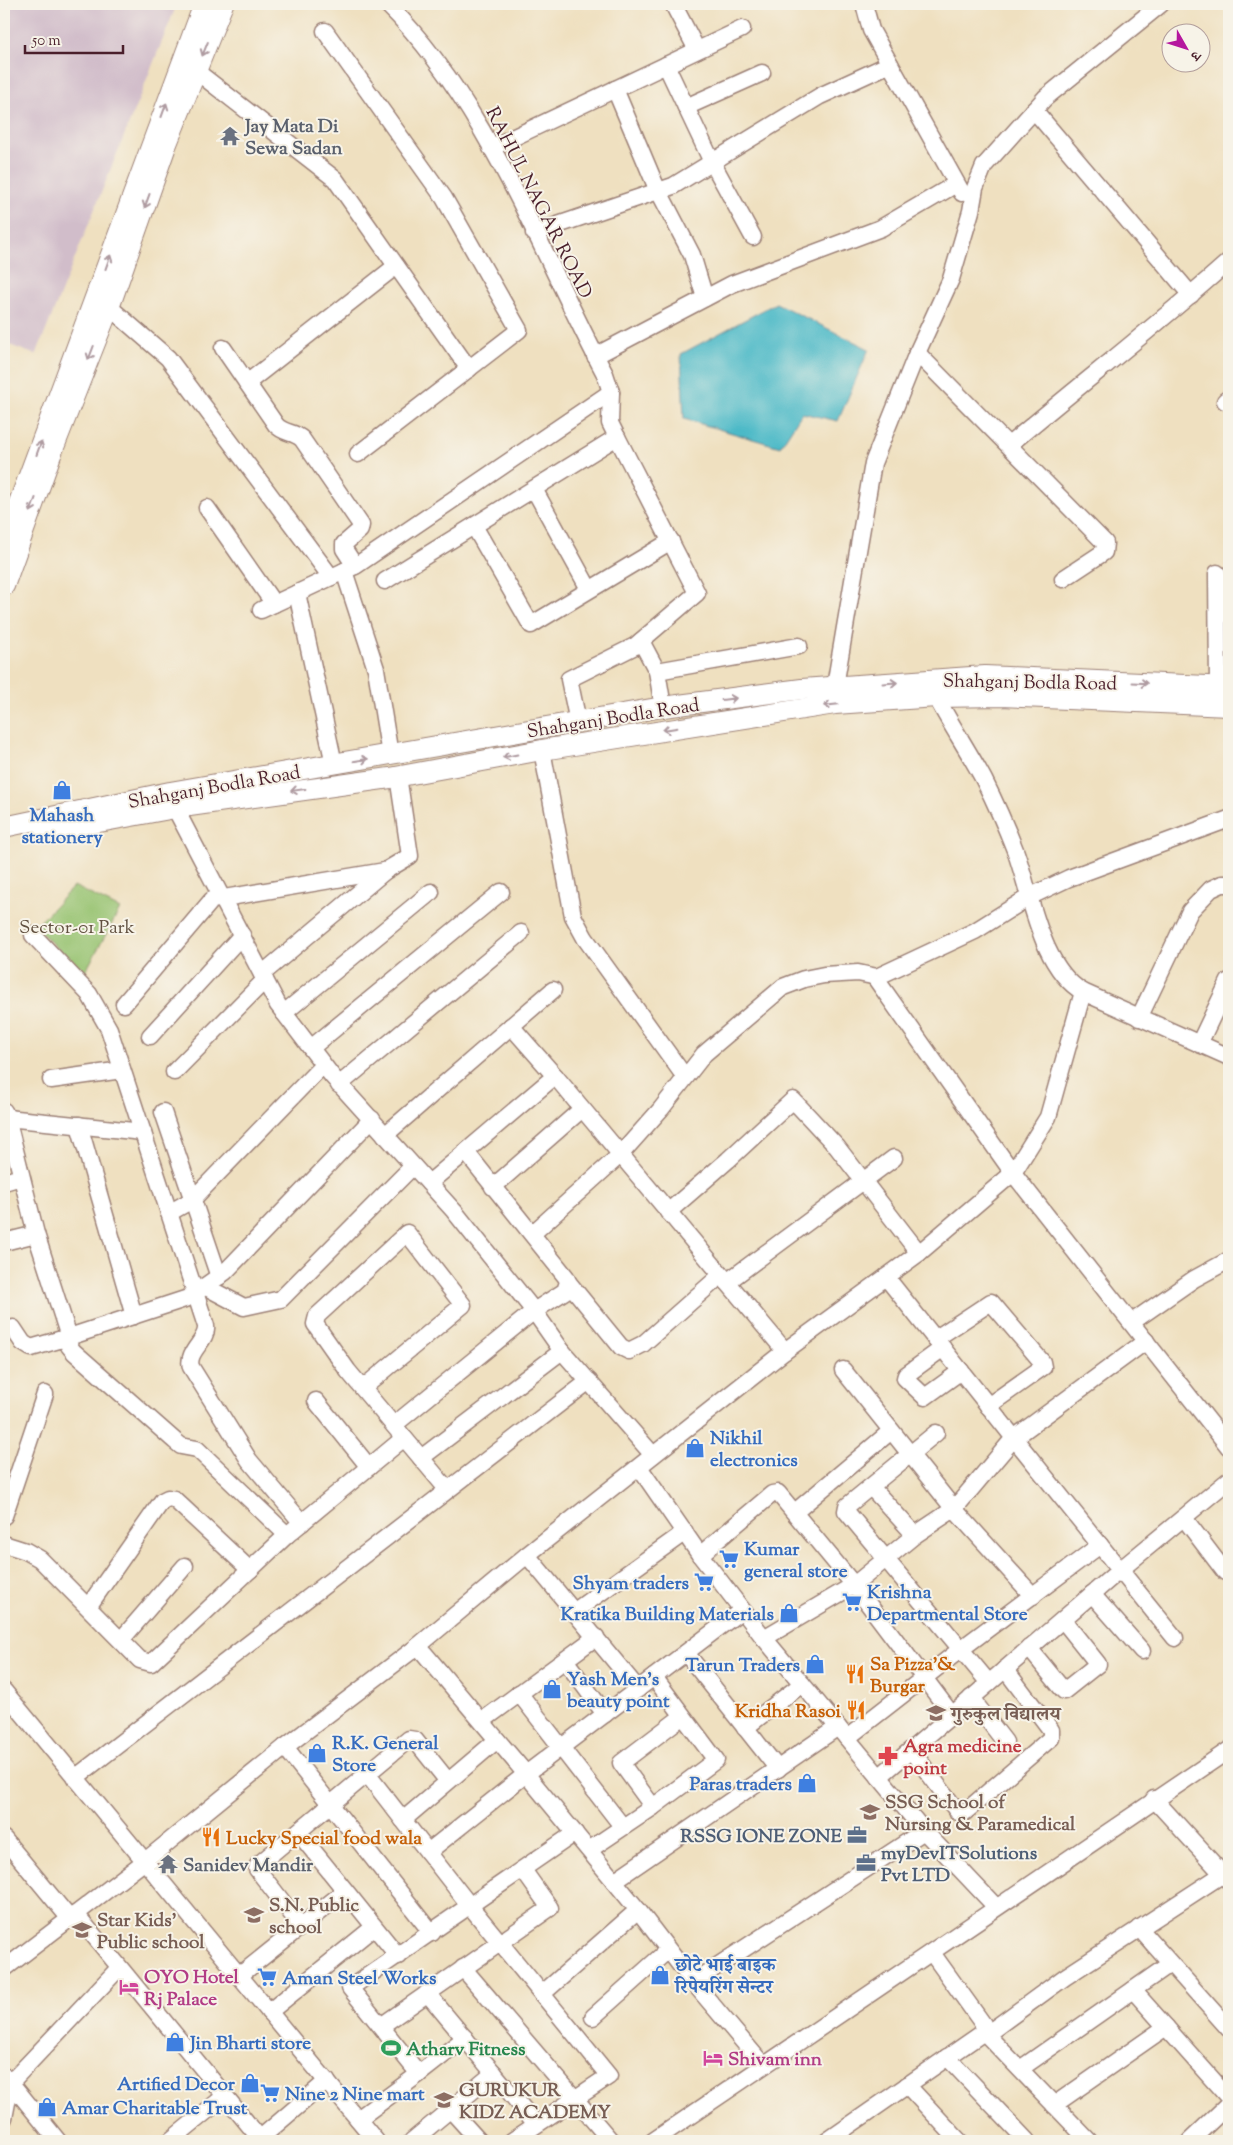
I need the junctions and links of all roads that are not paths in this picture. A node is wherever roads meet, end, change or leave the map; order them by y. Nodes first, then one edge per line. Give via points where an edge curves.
1 (204, 4) edge
2 (223, 4) edge
3 (386, 4) edge
4 (673, 4) edge
5 (864, 4) edge
6 (1161, 4) edge
7 (742, 29) dead end
8 (325, 31) dead end
9 (697, 50) junction
10 (890, 64) junction
11 (666, 65) junction
12 (196, 71) junction
13 (762, 73) dead end
14 (615, 89) junction
15 (686, 108) junction
16 (1034, 110) junction
17 (491, 148) junction
18 (712, 162) junction
19 (956, 184) junction
20 (659, 191) junction
21 (971, 211) junction
22 (534, 233) junction
23 (753, 237) dead end
24 (1229, 261) edge
25 (396, 266) junction
26 (1191, 295) junction
27 (705, 298) junction
28 (103, 300) junction
29 (224, 348) dead end
30 (916, 353) junction
31 (595, 356) junction
32 (469, 369) junction
33 (247, 383) junction
34 (611, 392) junction
35 (617, 437) junction
36 (1009, 445) junction
37 (358, 454) dead end
38 (534, 489) junction
39 (207, 508) dead end
40 (474, 526) junction
41 (671, 541) junction
42 (4, 542) edge
43 (343, 571) junction
44 (1217, 572) dead end
45 (1062, 579) dead end
46 (385, 581) dead end
47 (4, 586) edge
48 (589, 590) junction
49 (297, 593) junction
50 (641, 641) junction
51 (799, 646) dead end
52 (657, 671) junction
53 (835, 686) junction
54 (1224, 687) edge
55 (936, 697) junction
56 (1229, 706) edge
57 (663, 707) junction
58 (578, 722) junction
59 (454, 744) junction
60 (542, 750) junction
61 (390, 755) junction
62 (334, 764) junction
63 (458, 765) junction
64 (398, 776) junction
65 (173, 800) junction
66 (1229, 818) edge
67 (4, 827) edge
68 (4, 840) edge
69 (385, 871) junction
70 (1229, 884) edge
71 (431, 892) dead end
72 (501, 892) dead end
73 (1029, 897) junction
74 (222, 898) junction
75 (521, 933) dead end
76 (33, 934) dead end
77 (242, 935) junction
78 (264, 977) junction
79 (877, 977) junction
80 (1229, 981) edge
81 (553, 990) dead end
82 (1083, 992) junction
83 (124, 1004) dead end
84 (284, 1013) junction
85 (1139, 1018) junction
86 (511, 1026) junction
87 (150, 1036) dead end
88 (1199, 1044) junction
89 (311, 1048) junction
90 (1229, 1056) edge
91 (323, 1064) junction
92 (122, 1070) junction
93 (174, 1072) dead end
94 (555, 1076) junction
95 (685, 1077) junction
96 (51, 1080) dead end
97 (339, 1085) junction
98 (582, 1109) junction
99 (163, 1112) dead end
100 (6, 1114) edge
101 (372, 1119) junction
102 (79, 1125) junction
103 (143, 1132) junction
104 (385, 1135) junction
105 (466, 1152) junction
106 (620, 1155) junction
107 (894, 1158) dead end
108 (413, 1166) junction
109 (1013, 1173) junction
110 (21, 1177) junction
111 (4, 1182) edge
112 (864, 1182) junction
113 (429, 1183) junction
114 (493, 1186) junction
115 (192, 1200) junction
116 (668, 1212) junction
117 (169, 1213) junction
118 (36, 1234) junction
119 (532, 1234) junction
120 (4, 1242) edge
121 (919, 1253) junction
122 (1229, 1260) edge
123 (886, 1277) junction
124 (724, 1278) junction
125 (568, 1282) junction
126 (206, 1286) junction
127 (534, 1312) junction
128 (134, 1316) junction
129 (1132, 1322) junction
130 (4, 1331) edge
131 (69, 1337) junction
132 (1146, 1341) junction
133 (939, 1344) junction
134 (786, 1351) junction
135 (562, 1352) junction
136 (843, 1370) dead end
137 (961, 1371) junction
138 (590, 1381) junction
139 (363, 1388) junction
140 (45, 1394) dead end
141 (316, 1400) dead end
142 (988, 1406) junction
143 (394, 1425) junction
144 (891, 1431) junction
145 (936, 1433) dead end
146 (404, 1438) junction
147 (1014, 1438) junction
148 (1229, 1447) edge
149 (653, 1455) junction
150 (909, 1455) junction
151 (422, 1458) junction
152 (370, 1467) junction
153 (639, 1467) junction
154 (1229, 1480) edge
155 (871, 1487) junction
156 (447, 1488) junction
157 (954, 1508) junction
158 (795, 1512) junction
159 (4, 1516) edge
160 (1184, 1518) junction
161 (302, 1523) junction
162 (685, 1532) junction
163 (287, 1535) junction
164 (915, 1535) junction
165 (4, 1544) edge
166 (1100, 1545) junction
167 (527, 1555) junction
168 (700, 1555) junction
169 (885, 1560) junction
170 (185, 1566) dead end
171 (250, 1570) junction
172 (1120, 1570) junction
173 (1225, 1572) dead end
174 (854, 1585) junction
175 (1092, 1594) junction
176 (1033, 1596) junction
177 (88, 1607) junction
178 (742, 1610) junction
179 (575, 1611) junction
180 (1063, 1620) junction
181 (596, 1637) junction
182 (764, 1638) junction
183 (1175, 1638) dead end
184 (121, 1640) junction
185 (418, 1646) junction
186 (1029, 1648) junction
187 (960, 1649) junction
188 (1142, 1651) dead end
189 (686, 1652) junction
190 (565, 1660) junction
191 (1005, 1669) junction
192 (654, 1677) junction
193 (924, 1677) junction
194 (989, 1683) junction
195 (802, 1684) junction
196 (638, 1689) junction
197 (4, 1691) edge
198 (519, 1693) junction
199 (971, 1698) junction
200 (605, 1714) junction
201 (952, 1715) junction
202 (683, 1716) junction
203 (482, 1721) junction
204 (745, 1728) junction
205 (842, 1733) junction
206 (496, 1740) junction
207 (1005, 1742) dead end
208 (285, 1747) junction
209 (561, 1747) junction
210 (911, 1750) junction
211 (1229, 1750) edge
212 (778, 1769) junction
213 (526, 1774) junction
214 (368, 1775) junction
215 (879, 1777) junction
216 (75, 1778) junction
217 (447, 1780) junction
218 (1154, 1799) junction
219 (330, 1806) junction
220 (654, 1807) junction
221 (403, 1820) junction
222 (622, 1826) junction
223 (924, 1831) junction
224 (298, 1832) junction
225 (575, 1833) junction
226 (5, 1844) edge
227 (589, 1850) junction
228 (428, 1852) junction
229 (145, 1861) junction
230 (523, 1870) junction
231 (1226, 1877) edge
232 (614, 1881) junction
233 (345, 1890) junction
234 (470, 1906) junction
235 (996, 1907) junction
236 (638, 1910) junction
237 (73, 1916) junction
238 (300, 1926) junction
239 (374, 1927) junction
240 (1139, 1928) junction
241 (432, 1933) junction
242 (500, 1943) junction
243 (668, 1950) junction
244 (932, 1953) junction
245 (398, 1956) junction
246 (1170, 1964) junction
247 (119, 1968) junction
248 (463, 1968) junction
249 (4, 1969) edge
250 (239, 1976) junction
251 (693, 1982) junction
252 (1133, 1990) junction
253 (427, 1993) junction
254 (542, 1994) junction
255 (269, 2012) junction
256 (593, 2017) dead end
257 (381, 2026) junction
258 (1166, 2027) junction
259 (1229, 2029) edge
260 (985, 2033) junction
261 (465, 2038) junction
262 (947, 2057) junction
263 (763, 2065) junction
264 (1020, 2069) junction
265 (494, 2073) junction
266 (419, 2074) junction
267 (7, 2078) edge
268 (327, 2081) junction
269 (906, 2085) junction
270 (225, 2096) junction
271 (1229, 2098) edge
272 (574, 2099) junction
273 (1054, 2104) junction
274 (1229, 2104) edge
275 (450, 2109) junction
276 (4, 2118) edge
277 (358, 2119) junction
278 (536, 2124) junction
279 (659, 2139) edge
280 (260, 2140) edge
281 (58, 2141) edge
282 (170, 2141) edge
283 (376, 2141) edge
284 (412, 2141) edge
285 (479, 2141) edge
286 (512, 2141) edge
287 (611, 2141) edge
288 (827, 2141) edge
289 (959, 2141) edge
290 (1027, 2141) edge
291 (1089, 2141) edge
292 (1190, 2141) edge

28 -> 1 main road
2 -> 12 main road
3 - 17 street, RAHUL NAGAR ROAD via 410,27 474,115
4 - 9 street
5 - 10 street via 871,30
6 - 16 street
7 - 9 street
8 - 32 street via 444,198 519,330
9 - 11 street
10 - 18 street via 820,96
10 - 19 street
11 - 14 street
11 - 15 street
12 - 25 street via 327,171
12 -> 28 main road
13 - 15 street
14 - 17 street
14 - 20 street
15 - 18 street
16 - 21 street via 984,166 975,188
16 - 26 street
17 - 22 street, RAHUL NAGAR ROAD
18 - 20 street
18 - 23 street
19 - 21 street
19 - 27 street via 881,228 732,284
20 - 22 street
20 - 27 street via 692,255
21 - 30 street via 951,279
22 - 31 street, RAHUL NAGAR ROAD
24 - 26 street
25 - 32 street
25 - 33 street
26 - 36 street
27 - 31 street
42 -> 28 main road
28 - 43 street via 168,358
28 -> 47 main road
29 - 33 street
30 - 36 street
30 - 53 street via 873,463
31 - 34 street, RAHUL NAGAR ROAD
32 - 37 street
33 - 43 street via 280,429 296,433 302,439 361,524 360,530 344,546
34 - 35 street, RAHUL NAGAR ROAD via 610,423
34 - 43 street
35 - 38 street
35 - 41 street, RAHUL NAGAR ROAD
36 - 45 street via 1106,546 1104,552
38 - 40 street
38 - 48 street
39 - 49 street via 267,607
40 - 46 street
40 - 48 street via 531,625
41 - 48 street
41 - 50 street, RAHUL NAGAR ROAD via 697,593
43 - 49 street
43 - 61 street via 376,669
44 - 54 street
49 - 62 street
50 - 52 street
50 - 58 street via 569,679
51 - 52 street
52 - 57 street
53 -> 54 main road, Shahganj Bodla Road via 985,676
57 -> 53 main road, Shahganj Bodla Road
55 - 56 main road, Shahganj Bodla Road via 1055,698
55 -> 60 main road, Shahganj Bodla Road via 808,707
55 - 73 street via 984,780 1015,851
57 - 58 main road, Shahganj Bodla Road
58 - 59 main road, Shahganj Bodla Road
59 - 61 main road, Shahganj Bodla Road
59 - 63 main road
60 -> 63 main road, Shahganj Bodla Road
60 - 95 street via 573,916 585,938
62 -> 61 main road, Shahganj Bodla Road
62 - 65 main road, Shahganj Bodla Road
63 - 64 main road, Shahganj Bodla Road
64 -> 65 main road, Shahganj Bodla Road
64 - 69 street via 411,853 408,859
65 - 67 main road, Shahganj Bodla Road
65 - 68 main road, Shahganj Bodla Road
65 - 74 street
66 - 73 street via 1069,878
69 - 74 street
69 - 78 street
70 - 85 street via 1211,889 1190,911
71 - 84 street
72 - 89 street
73 - 79 street via 993,922
73 - 82 street via 1053,958 1069,980
74 - 77 street
74 - 83 street via 212,900
75 - 97 street
76 - 92 street via 94,1002 109,1029
77 - 78 street
77 - 87 street
78 - 84 street
78 - 93 street
79 - 95 street via 858,973 824,975 783,987 704,1054
79 - 109 street via 877,983
80 - 88 street
81 - 86 street
82 - 85 street
82 - 109 street via 1048,1117
84 - 89 street
85 - 88 street
86 - 94 street
86 - 104 street
88 - 90 street
89 - 91 street
91 - 97 street
91 - 115 street
92 - 96 street
92 - 103 street
94 - 98 street
94 - 105 street
95 - 106 street via 662,1109
97 - 101 street
98 - 106 street
98 - 114 street
99 - 115 street
100 - 102 street
100 - 110 street
101 - 104 street
101 - 126 street
102 - 103 street
102 - 128 street
103 - 117 street
104 - 108 street
105 - 113 street
105 - 114 street
106 - 116 street
106 - 119 street
107 - 112 street
108 - 113 street
108 - 126 street via 281,1299 244,1307
109 - 121 street
109 - 129 street
110 - 111 street
110 - 118 street
112 - 116 street via 793,1100
112 - 121 street
112 - 124 street
113 - 127 street
114 - 119 street
115 - 117 street
115 - 126 street
116 - 124 street
117 - 126 street
118 - 120 street
118 - 131 street
119 - 125 street
121 - 123 street
122 - 129 street via 1194,1279
123 - 133 street
123 - 134 street
124 - 125 street via 643,1344 629,1351 621,1347
124 - 134 street
125 - 127 street via 565,1291
126 - 128 street
126 - 161 street via 207,1328 190,1357 191,1366 249,1460
127 - 135 street
127 - 143 street
128 - 131 street
129 - 132 street
130 - 131 street via 13,1328 23,1343 31,1348
131 - 163 street via 69,1346 74,1352 181,1446 197,1449
132 - 147 street
132 - 148 street
133 - 137 street
133 - 137 street via 905,1378 925,1397
133 - 142 street via 990,1302 1042,1362 1043,1367
134 - 149 street
135 - 138 street
135 - 151 street
136 - 144 street
137 - 142 street
138 - 149 street
138 - 156 street
139 - 139 street via 317,1329 315,1320 407,1233 463,1305
139 - 143 street
140 - 159 street
141 - 152 street
142 - 147 street
143 - 146 street
144 - 150 street
144 - 158 street
145 - 150 street
146 - 151 street
146 - 152 street
147 - 157 street
147 - 166 street
149 - 153 street
150 - 155 street
150 - 157 street
151 - 156 street
152 - 161 street
153 - 162 street
153 - 167 street
154 - 160 street
155 - 164 street
155 - 169 street via 847,1506 846,1511
156 - 216 street
157 - 164 street
157 - 176 street
158 - 168 street via 778,1493 772,1494
158 - 174 street
160 - 172 street
160 - 173 street
161 - 163 street
162 - 168 street
162 - 179 street
163 - 171 street
164 - 169 street
165 - 177 street via 40,1559
166 - 172 street
166 - 176 street
167 - 179 street
167 - 185 street
168 - 178 street
169 - 174 street
169 - 187 street
170 - 184 street
171 - 177 street via 168,1498 162,1501
171 - 184 street via 155,1662 140,1660
172 - 175 street
172 - 183 street
174 - 182 street
174 - 193 street
175 - 180 street
175 - 188 street
176 - 187 street
177 - 184 street
178 - 182 street
178 - 189 street
179 - 181 street
180 - 186 street
180 - 186 street via 1098,1664 1064,1691
181 - 190 street
181 - 196 street
182 - 195 street
185 - 203 street
185 - 208 street
186 - 191 street
187 - 193 street
187 - 194 street
189 - 192 street
189 - 204 street
190 - 198 street
190 - 200 street
191 - 194 street
191 - 210 street via 1052,1734 1051,1738 962,1814
192 - 196 street
192 - 202 street
193 - 201 street
193 - 205 street
194 - 199 street
195 - 204 street
195 - 205 street
196 - 200 street
197 - 216 street
198 - 203 street
198 - 209 street
199 - 201 street
199 - 207 street
200 - 209 street
201 - 210 street
202 - 220 street via 621,1763
202 - 220 street via 716,1760
203 - 206 street
204 - 212 street
205 - 212 street
205 - 215 street
206 - 213 street
206 - 217 street
208 - 219 street
208 - 229 street
209 - 213 street
209 - 222 street
210 - 215 street
211 - 218 street
212 - 232 street
213 - 225 street
213 - 228 street
214 - 217 street via 412,1738
214 - 219 street
214 - 221 street
215 - 223 street
216 - 229 street
217 - 221 street
218 - 231 street
218 - 235 street
219 - 224 street
219 - 241 street
220 - 222 street
221 - 228 street
222 - 227 street
223 - 235 street
223 - 251 street
224 - 233 street
224 - 238 street via 256,1867
225 - 227 street
225 - 230 street
226 - 237 street
227 - 232 street
228 - 234 street
229 - 237 street
229 - 250 street
230 - 234 street
230 - 242 street via 550,1908
231 - 240 street
232 - 236 street
233 - 238 street
233 - 239 street
234 - 241 street
234 - 242 street
235 - 244 street
236 - 243 street
236 - 254 street
237 - 247 street
237 - 249 street
238 - 250 street
239 - 245 street
239 - 255 street
240 - 246 street
240 - 260 street
241 - 245 street
242 - 248 street
242 - 254 street
243 - 251 street
243 - 256 street
244 - 260 street via 983,2024
244 - 263 street
245 - 257 street via 350,1988
246 - 252 street
246 - 259 street
247 - 267 street
247 - 270 street
248 - 253 street
248 - 272 street
250 - 255 street
251 - 263 street
252 - 258 street
252 - 264 street
253 - 257 street
253 - 261 street
254 - 272 street via 609,2076
255 - 268 street
257 - 266 street
258 - 271 street
258 - 273 street
260 - 262 street
260 - 264 street
261 - 265 street
261 - 266 street
262 - 269 street
262 - 290 street
263 - 279 street
264 - 273 street
265 - 275 street
265 - 278 street
266 - 277 street
267 - 276 street
267 - 281 street
268 - 277 street
268 - 280 street
269 - 288 street
269 - 289 street
270 - 280 street
270 - 282 street
272 - 278 street
272 - 287 street
273 - 291 street
274 - 292 street
275 - 284 street
275 - 285 street
277 - 283 street
278 - 286 street

